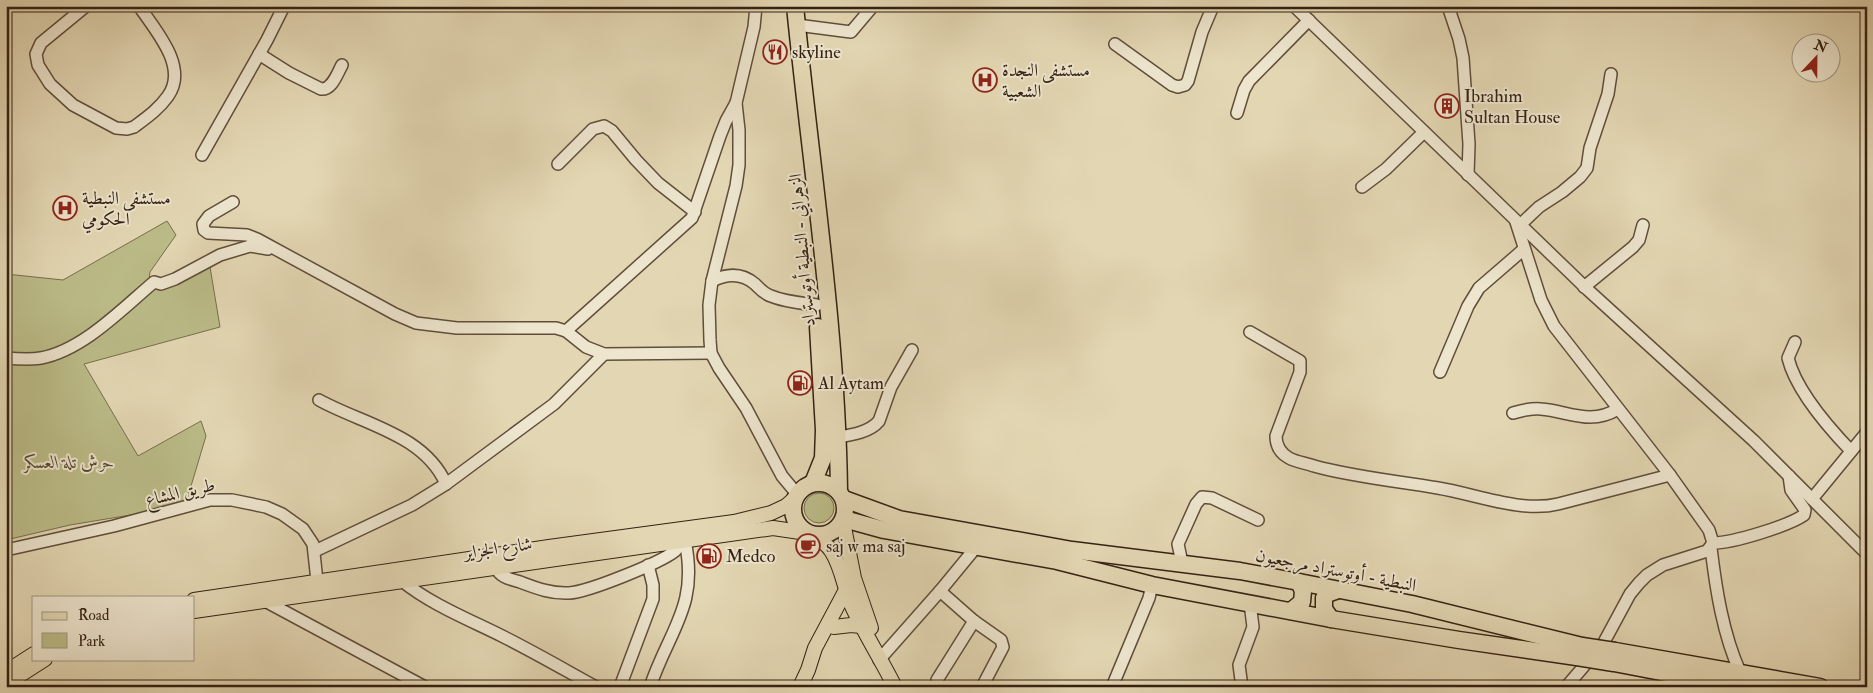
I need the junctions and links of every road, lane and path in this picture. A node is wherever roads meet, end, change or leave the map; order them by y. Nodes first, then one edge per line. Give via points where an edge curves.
1 (86, 6) edge
2 (139, 6) edge
3 (284, 6) edge
4 (756, 6) edge
5 (787, 6) edge
6 (795, 6) edge
7 (873, 6) edge
8 (1213, 6) edge
9 (1294, 6) edge
10 (1448, 6) edge
11 (1309, 20) junction
12 (797, 25) junction
13 (1115, 44) dead end
14 (258, 54) junction
15 (342, 65) dead end
16 (1611, 74) dead end
17 (736, 103) junction
18 (1237, 113) dead end
19 (1424, 132) junction
20 (202, 155) dead end
21 (558, 164) dead end
22 (1468, 175) junction
23 (1362, 187) dead end
24 (233, 202) dead end
25 (695, 212) junction
26 (1518, 223) junction
27 (1643, 225) dead end
28 (1524, 249) junction
29 (282, 252) junction
30 (712, 281) junction
31 (1584, 286) junction
32 (817, 305) junction
33 (566, 330) junction
34 (1250, 332) dead end
35 (1795, 342) dead end
36 (912, 350) dead end
37 (711, 353) junction
38 (604, 354) junction
39 (6, 358) edge
40 (1440, 372) dead end
41 (319, 400) dead end
42 (1618, 409) junction
43 (1513, 413) dead end
44 (1867, 432) edge
45 (838, 437) junction
46 (1850, 451) junction
47 (1670, 475) junction
48 (1789, 476) junction
49 (814, 483) junction
50 (446, 484) junction
51 (842, 495) junction
52 (796, 497) junction
53 (1812, 499) junction
54 (1258, 520) dead end
55 (843, 521) junction
56 (810, 534) junction
57 (684, 541) junction
58 (977, 546) junction
59 (1712, 546) junction
60 (6, 550) edge
61 (315, 551) junction
62 (1867, 554) edge
63 (1182, 563) junction
64 (648, 565) junction
65 (496, 567) junction
66 (317, 581) junction
67 (402, 581) junction
68 (1299, 582) junction
69 (1152, 584) junction
70 (852, 590) junction
71 (1338, 590) junction
72 (940, 591) junction
73 (195, 600) edge
74 (265, 601) junction
75 (1250, 603) junction
76 (1292, 611) junction
77 (195, 612) edge
78 (1331, 619) junction
79 (974, 621) junction
80 (861, 626) junction
81 (834, 627) junction
82 (1579, 651) junction
83 (32, 655) edge
84 (882, 658) junction
85 (43, 660) edge
86 (808, 670) junction
87 (6, 672) edge
88 (1740, 679) edge
89 (937, 680) dead end
90 (892, 681) edge
91 (6, 684) edge
92 (424, 687) edge
93 (596, 687) edge
94 (620, 687) edge
95 (650, 687) edge
96 (800, 687) edge
97 (982, 687) edge
98 (1112, 687) edge
99 (1242, 687) edge
100 (1566, 687) edge
101 (1820, 687) edge

1 - 2 street via 41,43 36,54 38,65 65,99 116,128 127,129 134,127 164,102 175,76 170,56
3 - 14 street
4 - 17 street
5 - 32 highway, الزهراني - النبطية أوتوستراد
6 - 12 highway, الزهراني - النبطية أوتوستراد
7 - 12 street via 851,32
8 - 13 street via 1185,85 1172,86
9 - 11 street
10 - 22 street via 1463,58
11 - 18 street via 1249,81
11 - 19 street
12 - 45 highway, الزهراني - النبطية أوتوستراد via 815,179
14 - 15 street via 321,89 329,87
14 - 20 street
16 - 26 street via 1586,168 1562,192
17 - 25 street via 726,120
17 - 30 street via 739,165
19 - 22 street
19 - 23 street via 1386,170
21 - 25 street via 593,129 604,126 658,183
22 - 26 street
24 - 29 street via 208,216 203,224 204,230 208,233 247,235
25 - 33 street via 685,225
26 - 28 street
26 - 31 street
27 - 31 street via 1639,240 1633,247
28 - 40 street via 1479,288
28 - 42 street via 1549,318
29 - 33 street via 388,311 416,323 457,328 547,326
29 - 39 street via 250,246 220,255 175,280 161,284 154,282 93,332 61,352 40,359
30 - 32 street via 721,276 736,275 751,280 773,297
30 - 37 street via 709,305
31 - 48 street
32 - 49 highway, الزهراني - النبطية أوتوستراد via 824,430 823,458
33 - 38 street via 586,347
34 - 47 street via 1300,361 1300,372 1276,436 1281,452 1290,459 1324,469 1441,488 1513,504 1543,506
35 - 46 street via 1788,358 1792,368 1810,401
36 - 45 street via 891,387 879,421 862,431
37 - 38 street
37 - 52 street
38 - 50 street via 554,404
41 - 50 street via 413,445 433,461
42 - 43 street via 1586,417 1534,408
42 - 47 street
44 - 46 street
45 - 51 highway, الزهراني - النبطية أوتوستراد
46 - 53 street
47 - 59 street via 1709,530
48 - 53 street
48 - 59 street via 1791,490 1805,510 1804,515
49 - 51 highway via 832,486
49 - 52 highway via 804,487
50 - 61 street via 412,505
51 - 55 highway via 846,513
51 - 63 highway, النبطية - أوتوستراد مرجعيون via 899,519 1072,550
52 - 56 highway via 792,509 794,518
52 - 66 main road, شارع الجزاير via 771,513 734,522
53 - 62 street
54 - 63 street via 1212,498 1202,497 1178,544
55 - 56 highway via 824,535
55 - 58 highway, النبطية - أوتوستراد مرجعيون
55 - 70 main road
56 - 57 main road, شارع الجزاير via 773,528
56 - 70 main road via 823,541 832,552
57 - 64 street via 677,550
57 - 65 main road, شارع الجزاير
57 - 95 street via 689,567 687,594
58 - 69 highway, النبطية - أوتوستراد مرجعيون
58 - 72 street
59 - 88 street via 1714,578
59 - 100 street via 1670,562 1643,579 1630,594 1604,644
60 - 61 street, طريق المشاع via 224,499 254,504 282,514 303,529
61 - 66 street, طريق المشاع
63 - 68 highway, النبطية - أوتوستراد مرجعيون
64 - 65 street via 570,593 548,592 533,587 501,575
64 - 94 street via 654,599
65 - 67 main road, شارع الجزاير
66 - 73 main road, شارع الجزاير
67 - 74 main road, شارع الجزاير
67 - 93 street via 450,611
68 - 71 highway, النبطية - أوتوستراد مرجعيون
68 - 76 highway via 1303,591 1302,602
69 - 75 highway, النبطية - أوتوستراد مرجعيون
69 - 98 street
70 - 80 main road
70 - 81 main road
70 - 84 main road
70 - 86 main road via 815,648
71 - 78 highway via 1324,598 1324,609
71 - 82 highway, النبطية - أوتوستراد مرجعيون via 1412,604
72 - 79 street
72 - 84 street
74 - 77 main road, شارع الجزاير
74 - 92 street
75 - 76 highway, النبطية - أوتوستراد مرجعيون
75 - 99 street via 1252,627 1239,665
76 - 78 highway, النبطية - أوتوستراد مرجعيون
78 - 82 highway, النبطية - أوتوستراد مرجعيون via 1459,640
79 - 89 street
79 - 97 street via 1001,640 1003,647
80 - 81 main road
80 - 84 main road
81 - 86 main road
82 - 88 highway, النبطية - أوتوستراد مرجعيون, bridge
83 - 87 main road
84 - 90 main road
85 - 91 main road
86 - 96 main road
88 - 101 highway, النبطية - أوتوستراد مرجعيون

